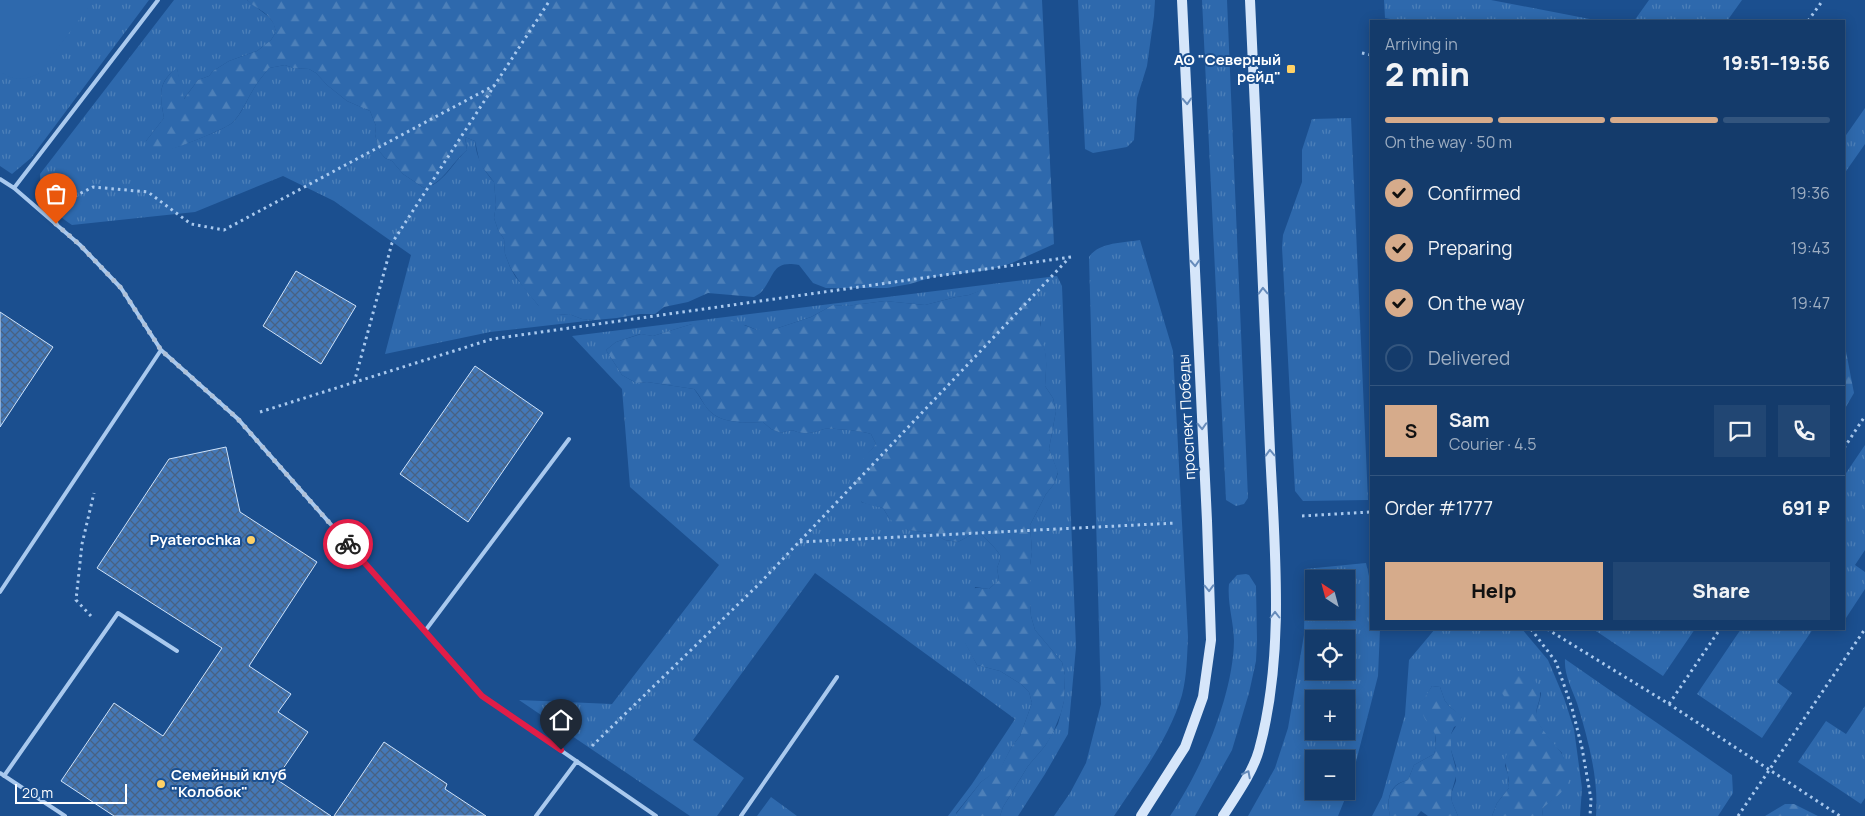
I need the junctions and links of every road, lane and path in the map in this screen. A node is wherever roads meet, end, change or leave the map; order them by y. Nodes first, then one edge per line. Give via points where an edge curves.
1 (158, 0) edge
2 (550, 0) edge
3 (1182, 0) edge
4 (1250, 0) edge
5 (1822, 0) edge
6 (1809, 20) edge
7 (1362, 53) dead end
8 (1370, 55) edge
9 (495, 85) junction
10 (0, 179) edge
11 (14, 188) junction
12 (43, 213) junction
13 (161, 350) junction
14 (354, 383) junction
15 (1865, 416) edge
16 (238, 419) junction
17 (569, 439) dead end
18 (1845, 446) edge
19 (94, 492) dead end
20 (1370, 512) edge
21 (1302, 516) dead end
22 (1176, 522) dead end
23 (800, 542) junction
24 (0, 592) edge
25 (1865, 629) edge
26 (1532, 630) edge
27 (1549, 630) edge
28 (1719, 630) edge
29 (106, 631) junction
30 (425, 631) junction
31 (177, 651) dead end
32 (837, 678) dead end
33 (1669, 704) junction
34 (576, 761) junction
35 (1768, 771) junction
36 (2, 775) edge
37 (65, 816) edge
38 (536, 816) edge
39 (656, 816) edge
40 (741, 816) edge
41 (1141, 816) edge
42 (1223, 816) edge
43 (1590, 816) edge
44 (1738, 816) edge
45 (1840, 816) edge

1 - 11 lane
2 - 9 path
3 -> 41 main road, проспект Победы via 1211,640 1202,697 1185,747
42 -> 4 main road via 1258,752 1275,659 1274,552
5 - 6 path
7 - 8 path
9 - 12 path via 224,230 191,224 148,192 93,187
9 - 14 path via 392,243
10 - 11 lane
11 - 12 lane
12 - 13 lane via 80,245 121,288
13 - 16 lane
13 - 24 lane
14 - 16 path
14 - 23 path via 492,339 1071,257
15 - 18 path
16 - 30 lane
17 - 30 lane
19 - 29 path via 82,544 76,600
20 - 21 path
22 - 23 path
23 - 34 path
25 - 35 path
26 - 43 path via 1556,662 1572,708 1591,799
27 - 33 path
28 - 33 path
29 - 31 lane via 118,613
29 - 36 lane
30 - 34 lane via 482,696
32 - 40 lane
33 - 35 path
34 - 38 lane
34 - 39 lane
35 - 44 path
35 - 45 path
36 - 37 lane

